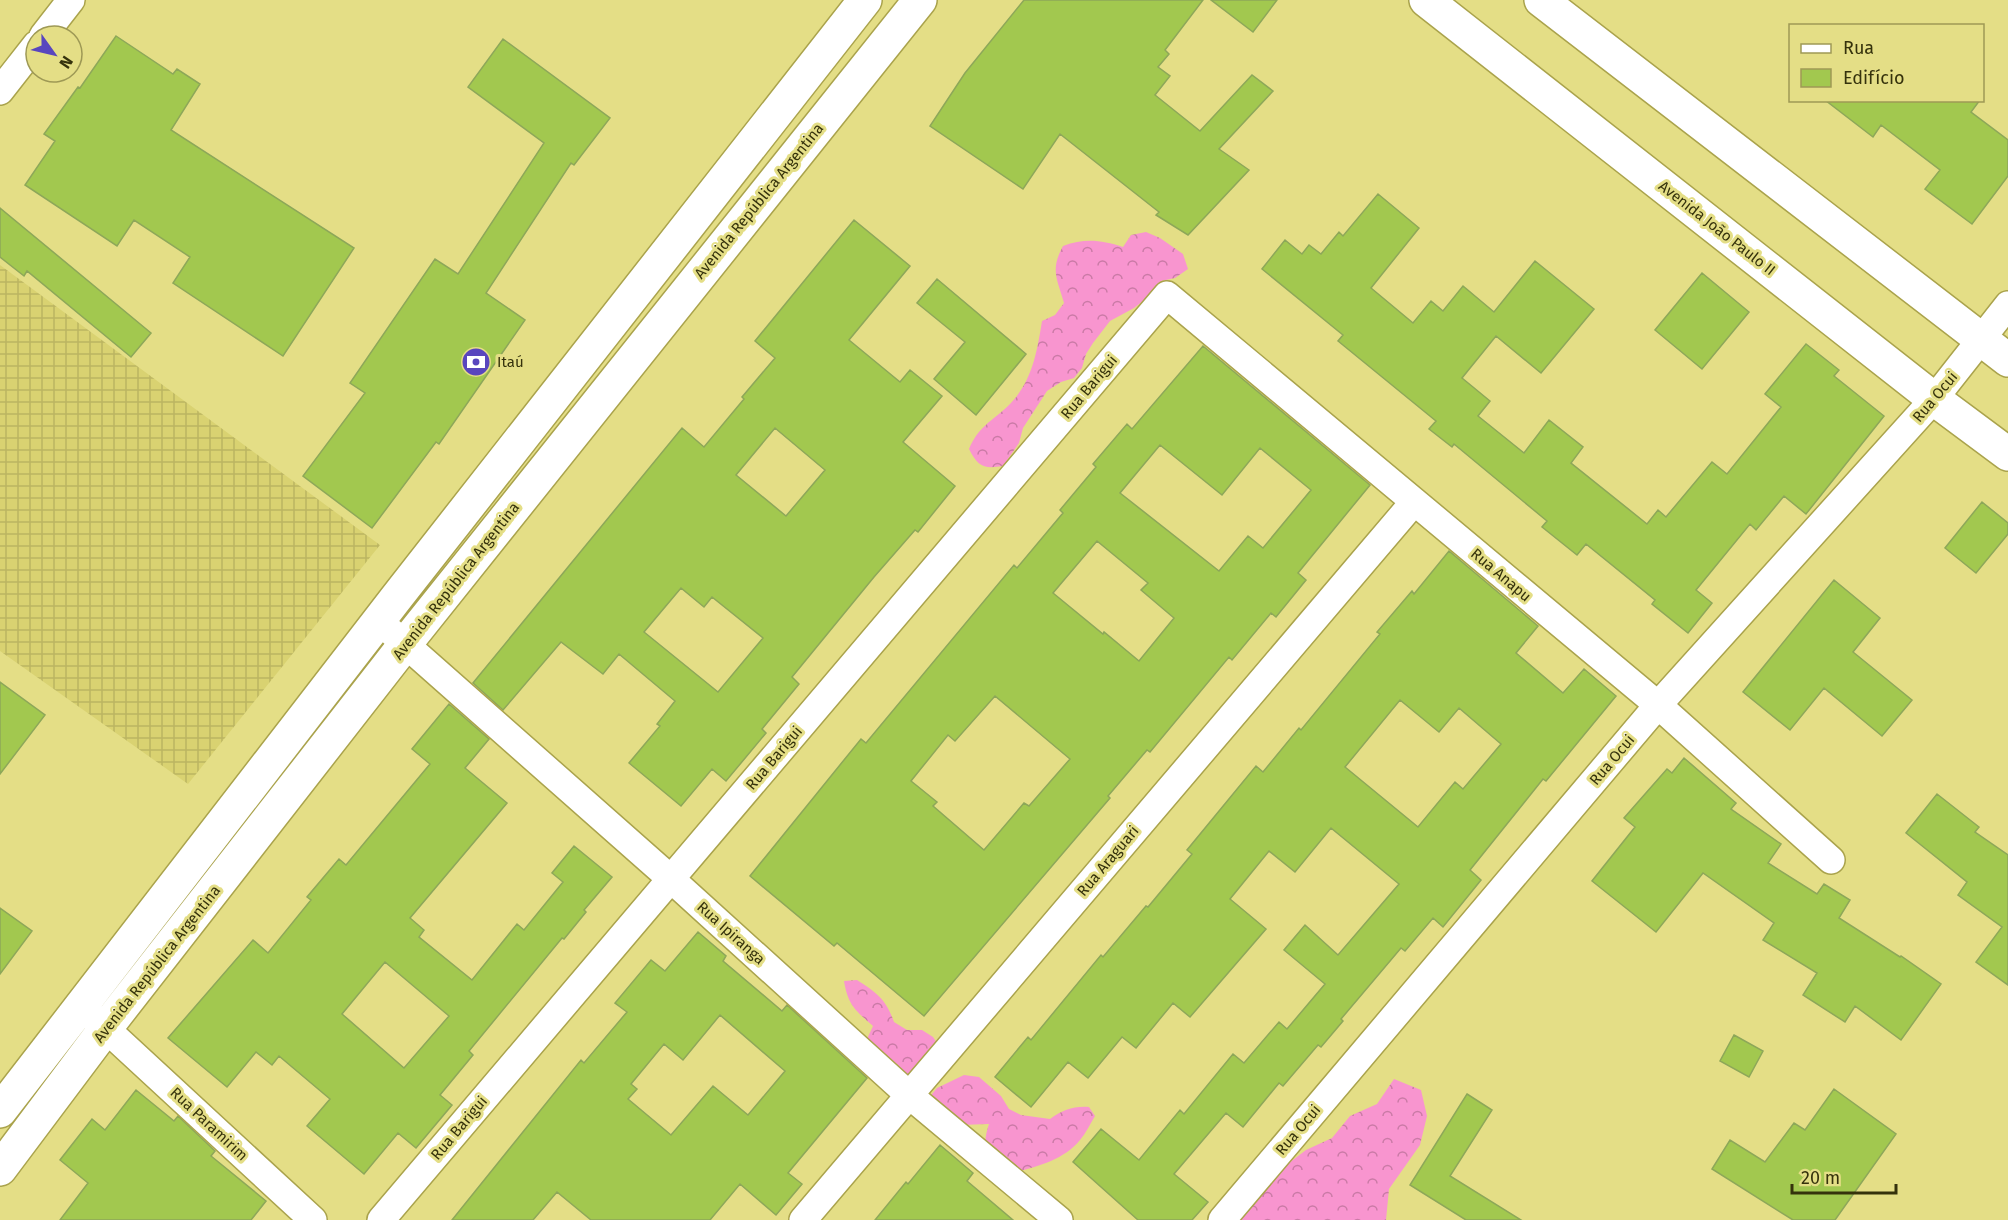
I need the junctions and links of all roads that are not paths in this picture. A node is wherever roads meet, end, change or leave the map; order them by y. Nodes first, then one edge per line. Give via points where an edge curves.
1 (71, 0) edge
2 (865, 0) edge
3 (920, 0) edge
4 (1426, 0) edge
5 (1541, 0) edge
6 (52, 24) edge
7 (24, 60) edge
8 (0, 91) edge
9 (1167, 295) joint
10 (2008, 305) edge
11 (1982, 340) junction
12 (2008, 360) edge
13 (1934, 399) junction
14 (2008, 454) edge
15 (1414, 502) junction
16 (379, 621) junction
17 (406, 644) junction
18 (1658, 705) junction
19 (1831, 860) dead end
20 (671, 879) junction
21 (81, 1005) junction
22 (105, 1029) junction
23 (909, 1095) junction
24 (0, 1111) edge
25 (0, 1169) edge
26 (313, 1220) edge
27 (381, 1220) edge
28 (803, 1220) edge
29 (1059, 1220) edge
30 (1222, 1220) edge

1 - 6 street
2 - 16 main road
3 - 17 main road, Avenida República Argentina
4 - 13 main road, Avenida João Paulo II
5 - 11 main road
7 - 8 street
9 - 15 street, Rua Anapu
9 - 20 street, Rua Barigui
10 - 11 street, Rua Ocui
11 - 12 main road
11 - 13 street, Rua Ocui
13 - 14 main road, Avenida João Paulo II
13 - 18 street, Rua Ocui
15 - 18 street, Rua Anapu
15 - 23 street, Rua Araguari
16 - 17 street, Rua Ipiranga
16 - 21 main road
17 - 20 street, Rua Ipiranga
17 - 22 main road, Avenida República Argentina
18 - 19 street, Rua Anapu
18 - 30 street, Rua Ocui
20 - 23 street, Rua Ipiranga
20 - 27 street, Rua Barigui
21 - 22 street, Rua Paramirim
21 - 24 main road
22 - 25 main road, Avenida República Argentina
22 - 26 street, Rua Paramirim
23 - 28 street, Rua Araguari
23 - 29 street, Rua Ipiranga

